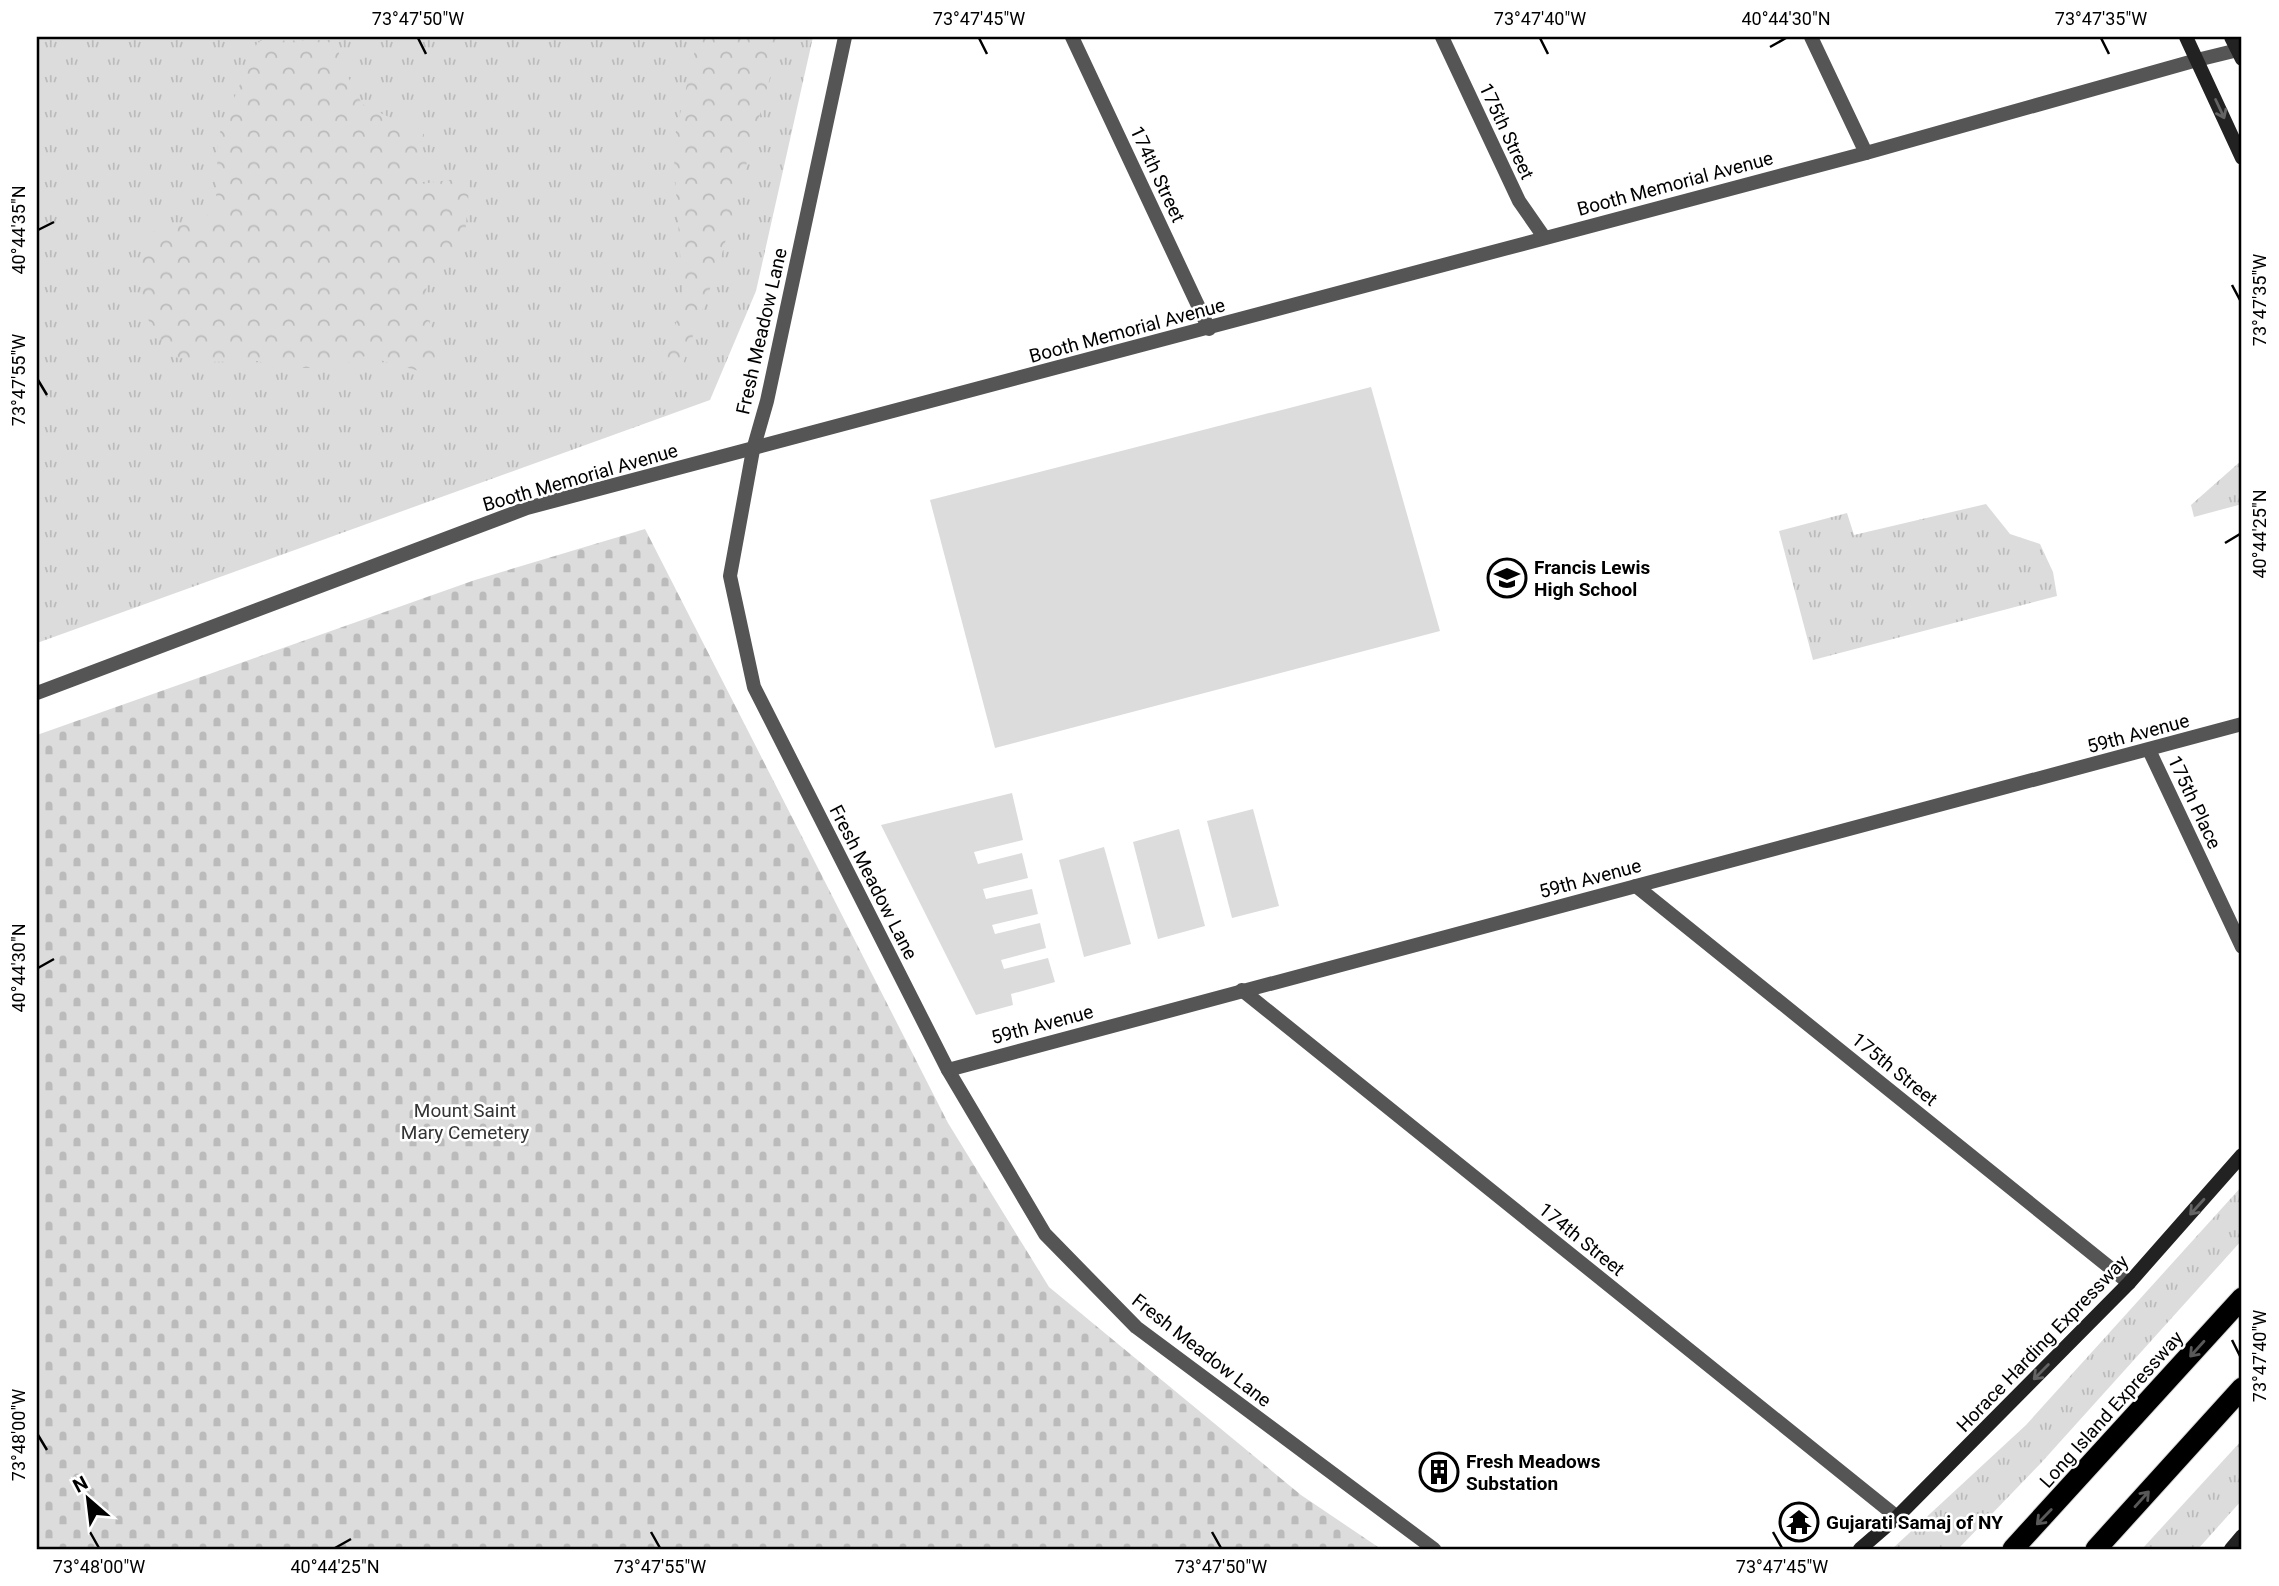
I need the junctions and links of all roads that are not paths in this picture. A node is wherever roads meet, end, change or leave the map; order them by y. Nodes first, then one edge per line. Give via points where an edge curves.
1 (845, 37) edge
2 (1072, 37) edge
3 (1442, 37) edge
4 (1811, 37) edge
5 (2186, 37) edge
6 (2239, 48) edge
7 (2197, 60) junction
8 (1866, 153) junction
9 (2242, 158) edge
10 (1544, 237) junction
11 (1209, 329) junction
12 (753, 450) junction
13 (37, 693) edge
14 (2242, 724) edge
15 (2149, 750) junction
16 (1636, 886) junction
17 (2242, 947) edge
18 (1242, 990) junction
19 (948, 1070) junction
20 (2242, 1156) edge
21 (2129, 1283) junction
22 (2242, 1298) edge
23 (2242, 1388) edge
24 (1897, 1517) junction
25 (2242, 1536) edge
26 (1434, 1549) edge
27 (1860, 1549) edge
28 (2013, 1549) edge
29 (2096, 1549) edge
30 (2231, 1549) edge

1 - 12 street, Fresh Meadow Lane
2 - 11 street, 174th Street
3 - 10 street, 175th Street via 1519,201
4 - 8 street
5 - 7 main road
6 - 7 street, Booth Memorial Avenue
7 - 8 street, Booth Memorial Avenue
7 -> 9 main road
8 - 10 street, Booth Memorial Avenue
10 - 11 street, Booth Memorial Avenue
11 - 12 street, Booth Memorial Avenue
12 - 13 street, Booth Memorial Avenue via 527,508
12 - 19 street, Fresh Meadow Lane via 730,576 754,687
14 - 15 street, 59th Avenue
15 - 16 street, 59th Avenue
15 - 17 street, 175th Place
16 - 18 street, 59th Avenue
16 - 21 street, 175th Street
18 - 19 street, 59th Avenue
18 - 24 street, 174th Street
19 - 26 street, Fresh Meadow Lane via 1045,1234 1136,1327
20 -> 21 main road, Horace Harding Expressway
21 -> 24 main road, Horace Harding Expressway
22 -> 28 highway, Long Island Expressway
29 -> 23 highway
24 - 27 main road, Horace Harding Expressway
25 - 30 main road

